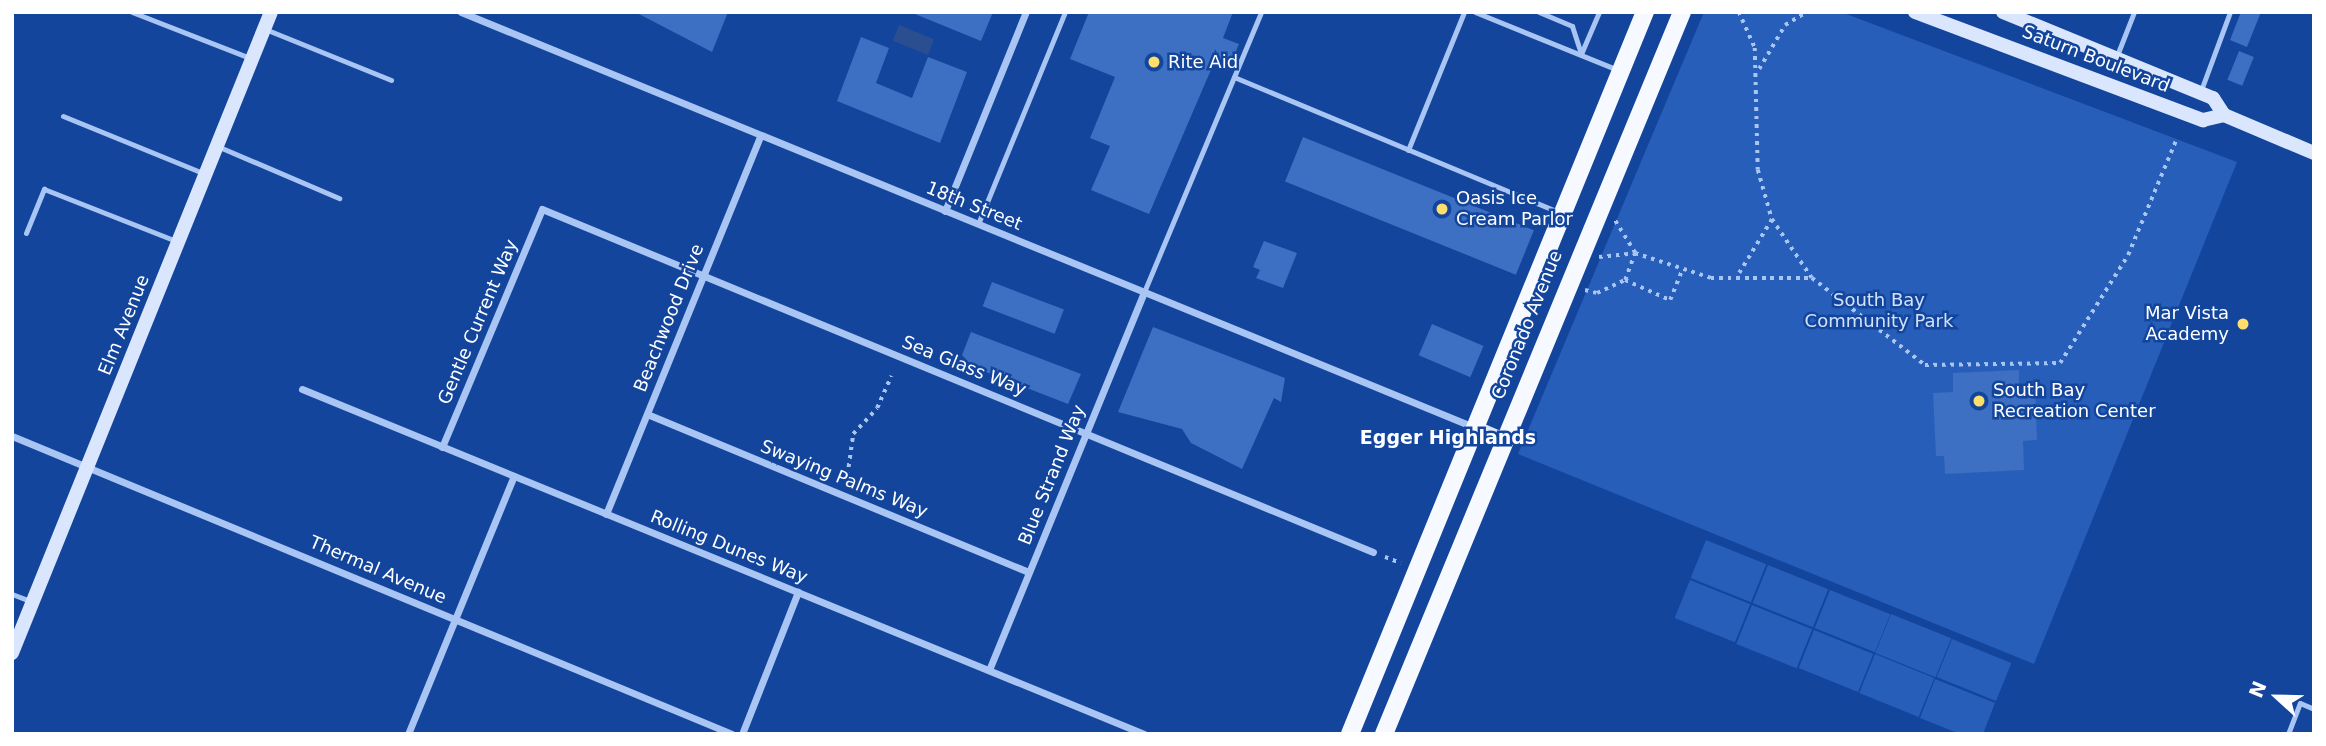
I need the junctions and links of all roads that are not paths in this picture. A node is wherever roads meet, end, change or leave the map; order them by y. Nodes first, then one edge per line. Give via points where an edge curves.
1 (132, 12) edge
2 (271, 12) edge
3 (461, 12) edge
4 (1026, 12) edge
5 (1065, 12) edge
6 (1261, 12) edge
7 (1464, 12) edge
8 (1475, 12) edge
9 (1539, 12) edge
10 (1599, 12) edge
11 (1645, 12) edge
12 (1682, 12) edge
13 (1915, 12) edge
14 (2003, 12) edge
15 (2134, 12) edge
16 (2230, 12) edge
17 (265, 29) junction
18 (1581, 54) junction
19 (2116, 58) junction
20 (253, 59) junction
21 (1621, 71) junction
22 (1234, 77) junction
23 (391, 80) dead end
24 (2200, 93) junction
25 (62, 116) dead end
26 (2224, 116) junction
27 (761, 135) junction
28 (217, 146) junction
29 (1408, 150) junction
30 (2314, 153) edge
31 (206, 174) junction
32 (339, 198) dead end
33 (542, 209) joint
34 (945, 211) junction
35 (1564, 214) junction
36 (978, 224) junction
37 (26, 233) dead end
38 (179, 242) junction
39 (703, 276) junction
40 (1144, 292) junction
41 (302, 389) dead end
42 (647, 414) junction
43 (1476, 428) junction
44 (1086, 433) junction
45 (12, 436) edge
46 (1502, 439) junction
47 (442, 447) junction
48 (88, 467) junction
49 (514, 476) junction
50 (606, 514) junction
51 (1373, 552) dead end
52 (1029, 572) junction
53 (798, 592) junction
54 (12, 594) edge
55 (33, 602) junction
56 (454, 619) junction
57 (12, 653) edge
58 (989, 670) junction
59 (2314, 709) edge
60 (408, 734) edge
61 (732, 734) edge
62 (742, 734) edge
63 (1144, 734) edge
64 (1350, 734) edge
65 (1384, 734) edge
66 (2288, 734) edge

1 - 20 lane
2 - 17 street, Elm Avenue
3 - 27 street, 18th Street
4 - 34 street
5 - 36 lane
6 - 22 lane
7 - 29 lane
8 - 18 lane
9 - 18 lane via 1572,26
10 - 18 lane
11 - 21 main road, Coronado Avenue
12 - 46 main road, Coronado Avenue
13 - 26 street, Saturn Boulevard via 2203,120
14 - 19 street, Saturn Boulevard
15 - 19 lane
16 - 24 lane
17 - 20 street, Elm Avenue
17 - 23 lane
18 - 21 lane
19 - 24 street, Saturn Boulevard
20 - 28 street, Elm Avenue
21 - 35 main road, Coronado Avenue
22 - 29 lane
22 - 40 lane
24 - 26 street, Saturn Boulevard via 2213,98
25 - 31 lane
26 - 30 street, Saturn Boulevard
27 - 34 street, 18th Street
27 - 39 street, Beachwood Drive
28 - 31 street, Elm Avenue
28 - 32 lane
29 - 35 lane
31 - 38 street, Elm Avenue
33 - 39 street, Sea Glass Way
33 - 47 street, Gentle Current Way
34 - 36 street, 18th Street
35 - 43 main road, Coronado Avenue
36 - 40 street, 18th Street
37 - 38 lane via 44,189
38 - 48 street, Elm Avenue
39 - 42 street, Beachwood Drive
39 - 44 street, Sea Glass Way
40 - 43 street, 18th Street
40 - 44 street, Blue Strand Way
41 - 47 street, Rolling Dunes Way
42 - 50 street, Beachwood Drive
42 - 52 street, Swaying Palms Way
43 - 46 street
43 - 64 main road, Coronado Avenue
44 - 51 street, Sea Glass Way
44 - 52 street, Blue Strand Way
45 - 48 street, Thermal Avenue
46 - 65 main road, Coronado Avenue
47 - 49 street, Rolling Dunes Way
48 - 55 street, Elm Avenue
48 - 56 street, Thermal Avenue
49 - 50 street, Rolling Dunes Way
49 - 56 street
50 - 53 street, Rolling Dunes Way
52 - 58 street, Blue Strand Way
53 - 58 street, Rolling Dunes Way
53 - 62 street
54 - 55 lane
55 - 57 street, Elm Avenue
56 - 60 street
56 - 61 street, Thermal Avenue
58 - 63 street, Rolling Dunes Way
59 - 66 lane via 2300,704

